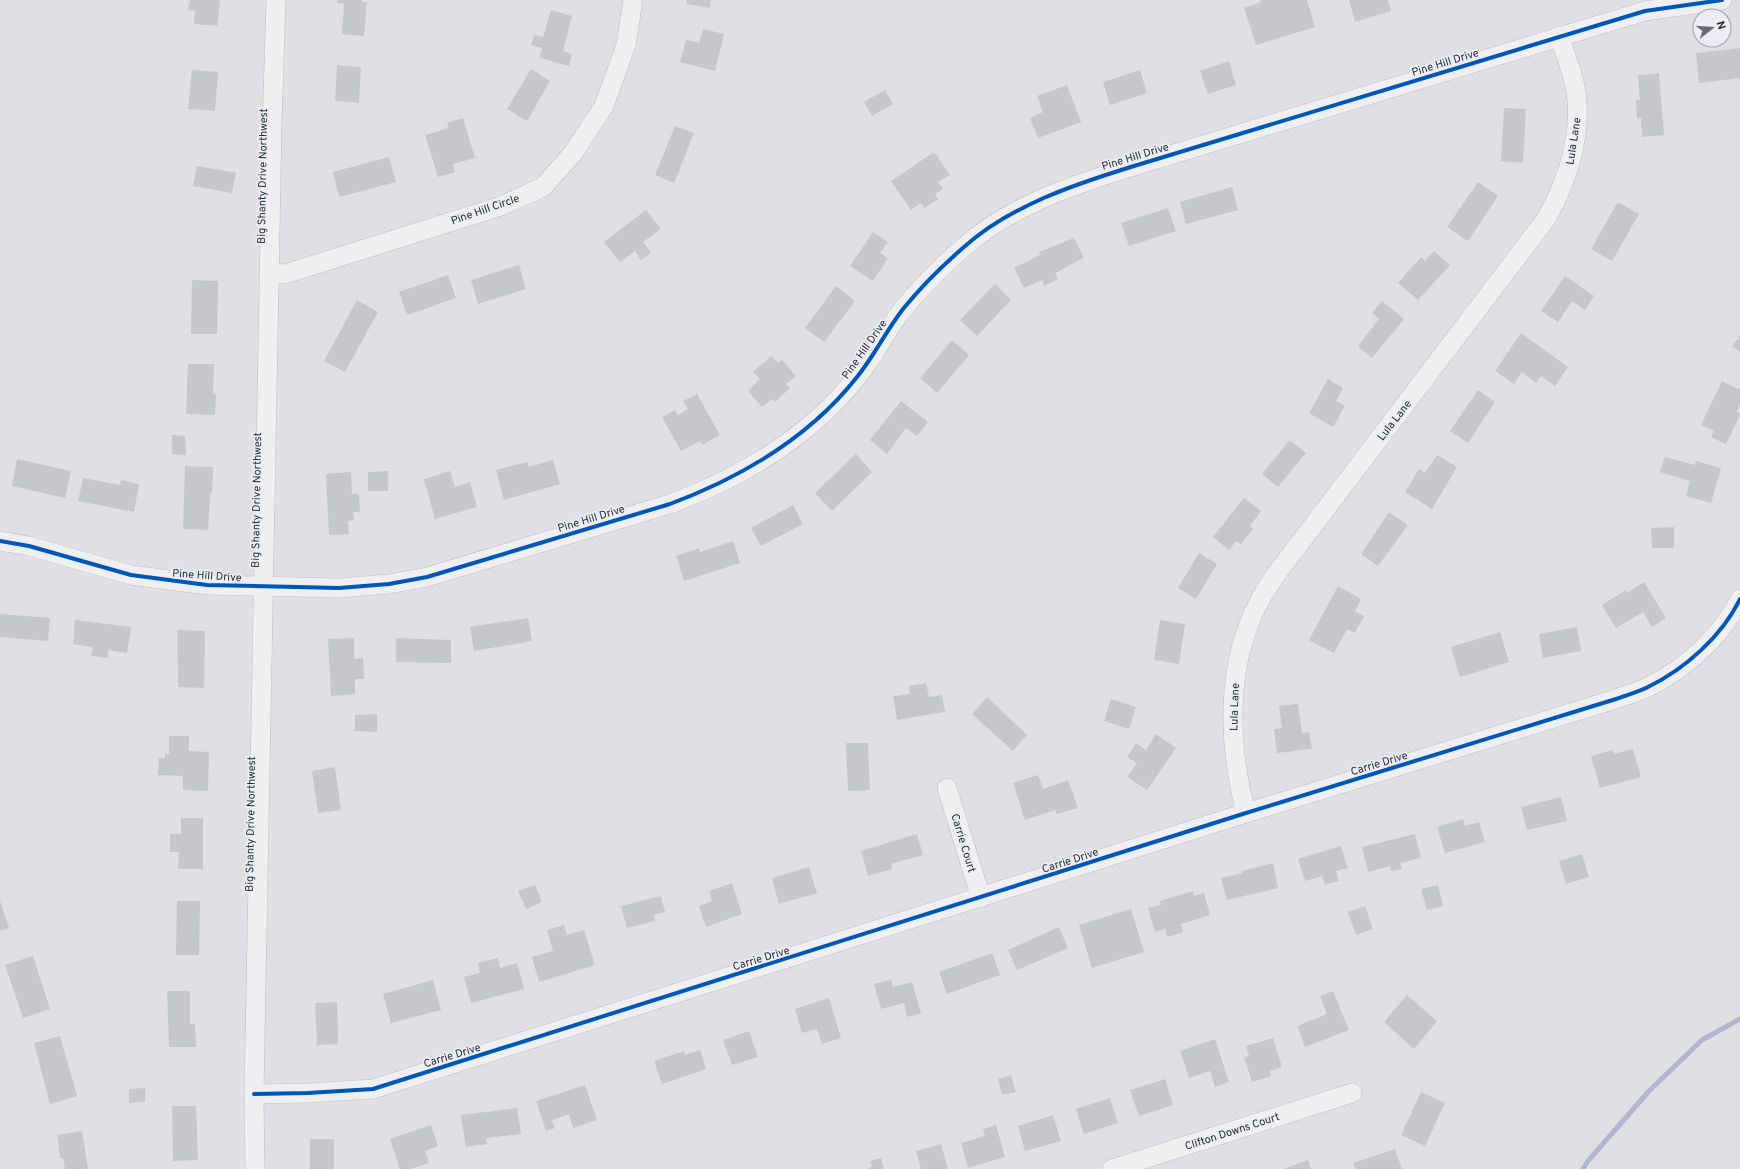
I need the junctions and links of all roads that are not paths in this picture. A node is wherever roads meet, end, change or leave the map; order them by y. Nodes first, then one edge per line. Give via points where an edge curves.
1 (276, 0) edge
2 (633, 0) edge
3 (1722, 0) edge
4 (1559, 36) junction
5 (269, 273) junction
6 (0, 541) edge
7 (264, 586) junction
8 (1740, 599) edge
9 (947, 788) dead end
10 (1246, 814) junction
11 (981, 898) junction
12 (1352, 1093) dead end
13 (254, 1094) junction
14 (255, 1169) edge
15 (1112, 1169) edge

1 - 5 street, Big Shanty Drive Northwest
2 - 5 street, Pine Hill Circle via 626,45 604,106 574,152 543,187 494,208 285,274
3 - 4 street, Pine Hill Drive via 1645,10
4 - 7 street, Pine Hill Drive via 1127,168 1044,198 996,224 965,246 932,276 902,310 857,377 810,426 783,447 707,490 670,504 427,577 389,584 339,588
4 - 10 street, Lula Lane via 1577,100 1577,128 1572,160 1560,195 1546,219 1510,268 1280,569 1260,600 1245,635 1235,681 1232,733 1236,770
5 - 7 street, Big Shanty Drive Northwest
6 - 7 street, Pine Hill Drive via 28,546 131,575 207,585
7 - 13 street, Big Shanty Drive Northwest
8 - 10 street, Carrie Drive via 1732,615 1701,650 1679,668 1648,687 1616,700
9 - 11 street, Carrie Court
10 - 11 street, Carrie Drive
11 - 13 street, Carrie Drive via 373,1089
12 - 15 street, Clifton Downs Court
13 - 14 street, Big Shanty Drive Northwest

